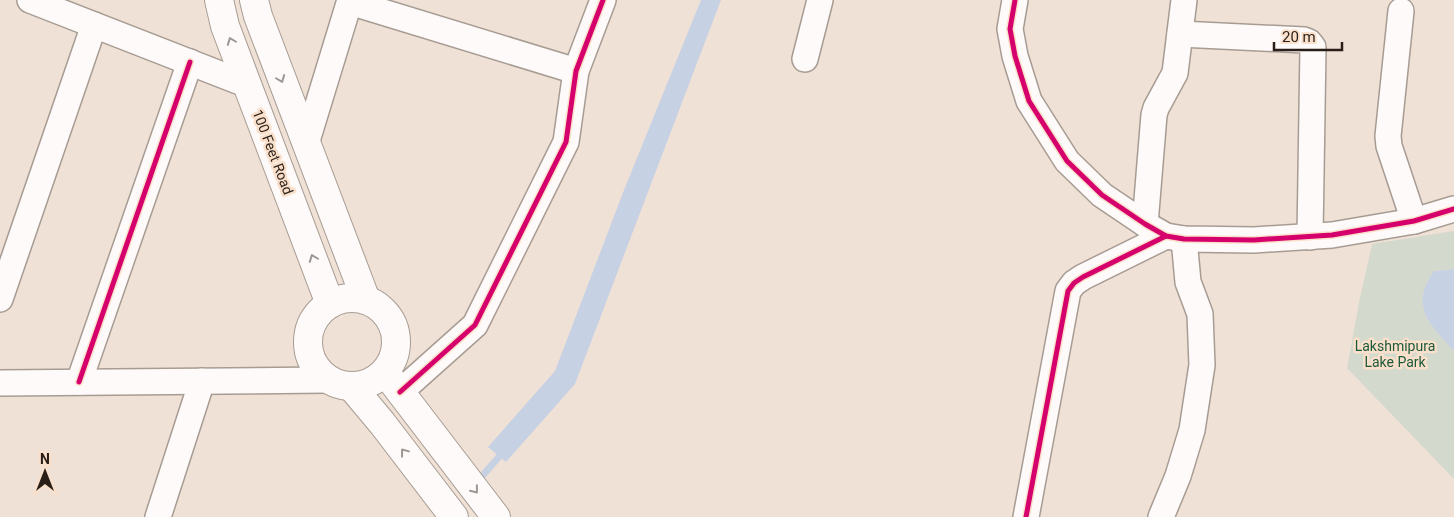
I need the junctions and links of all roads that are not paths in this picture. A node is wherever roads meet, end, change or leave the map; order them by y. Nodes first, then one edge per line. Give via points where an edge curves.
1 (30, 0) edge
2 (219, 0) edge
3 (254, 0) edge
4 (603, 0) edge
5 (820, 0) edge
6 (1015, 0) edge
7 (1184, 0) edge
8 (350, 1) edge
9 (1400, 11) dead end
10 (94, 25) junction
11 (1180, 34) junction
12 (805, 59) dead end
13 (190, 62) junction
14 (576, 70) junction
15 (248, 85) junction
16 (306, 144) junction
17 (1454, 209) edge
18 (1414, 220) junction
19 (1165, 233) junction
20 (1310, 237) junction
21 (0, 299) edge
22 (366, 300) junction
23 (330, 304) junction
24 (202, 381) junction
25 (79, 382) junction
26 (393, 382) junction
27 (0, 383) edge
28 (340, 383) junction
29 (158, 517) edge
30 (454, 517) edge
31 (496, 517) edge
32 (1026, 517) edge
33 (1161, 517) edge

1 - 10 street
15 -> 2 main road, 100 Feet Road via 225,26
3 -> 16 main road
4 - 14 street
5 - 12 street
6 - 19 street via 1010,29 1029,101 1067,161 1102,196
7 - 11 street
8 - 14 street
8 - 16 street
9 - 18 street via 1388,136
10 - 13 street
10 - 21 street
11 - 19 street via 1174,78 1154,115
11 - 20 street via 1309,42 1312,47
13 - 15 street
13 - 25 street
14 - 26 street via 566,142 475,325
23 -> 15 main road, 100 Feet Road
16 - 22 main road
17 - 18 street
18 - 20 street
19 - 20 street via 1254,240
19 - 32 street via 1083,277 1068,291
19 - 33 street via 1200,314 1202,365 1192,430
22 - 23 main road via 351,298
22 - 26 main road via 386,313 396,336
23 - 28 main road via 316,315 310,326 308,350 319,372
24 - 25 street
24 - 28 street
24 - 29 street
25 - 27 street
26 - 28 main road
26 -> 31 main road
30 -> 28 main road

